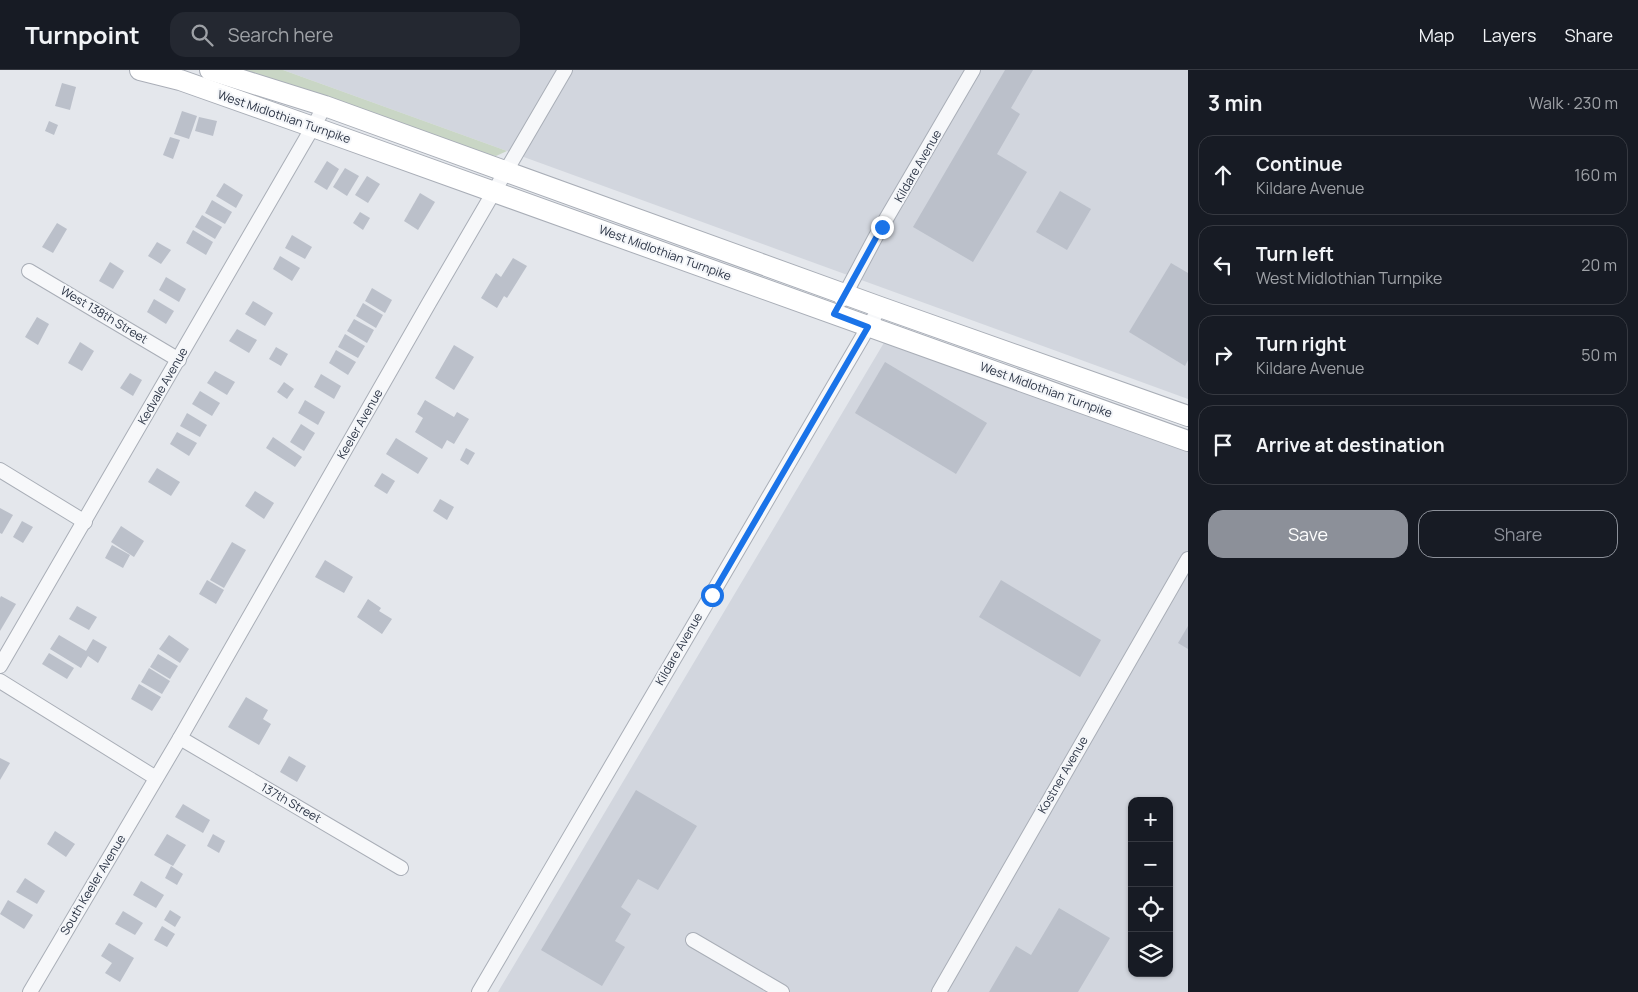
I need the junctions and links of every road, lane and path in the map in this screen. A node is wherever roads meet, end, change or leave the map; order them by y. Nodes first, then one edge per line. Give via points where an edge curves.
1 (140, 70) edge
2 (210, 70) edge
3 (565, 70) edge
4 (973, 70) edge
5 (182, 75) edge
6 (325, 106) junction
7 (313, 127) junction
8 (505, 172) junction
9 (494, 192) junction
10 (29, 271) dead end
11 (845, 294) junction
12 (880, 307) junction
13 (834, 314) junction
14 (868, 327) junction
15 (179, 360) junction
16 (1188, 416) edge
17 (1188, 441) edge
18 (0, 470) edge
19 (85, 522) junction
20 (1188, 558) edge
21 (0, 666) edge
22 (0, 681) edge
23 (180, 738) junction
24 (156, 778) junction
25 (401, 868) dead end
26 (693, 940) dead end
27 (30, 992) edge
28 (479, 992) edge
29 (782, 992) edge
30 (939, 992) edge

1 - 5 main road, West Midlothian Turnpike
2 - 6 main road, West Midlothian Turnpike
3 - 8 street, Keeler Avenue
4 - 11 street, Kildare Avenue
5 - 7 main road, West Midlothian Turnpike
6 - 7 street, Kedvale Avenue
6 - 8 main road, West Midlothian Turnpike
7 - 9 main road, West Midlothian Turnpike
7 - 15 street, Kedvale Avenue
8 - 9 street, Keeler Avenue
8 - 11 main road, West Midlothian Turnpike
9 - 13 main road, West Midlothian Turnpike
9 - 23 street, Keeler Avenue
10 - 15 street, West 138th Street
11 - 12 main road, West Midlothian Turnpike
11 - 13 street, Kildare Avenue
12 - 14 street, Kildare Avenue
12 - 16 main road, West Midlothian Turnpike
13 - 14 main road, West Midlothian Turnpike
14 - 17 main road, West Midlothian Turnpike
14 - 28 street, Kildare Avenue
15 - 19 street, Kedvale Avenue
18 - 19 street
19 - 21 street, Kedvale Avenue
20 - 30 street, Kostner Avenue
22 - 24 street
23 - 24 street, Keeler Avenue
23 - 25 street, 137th Street
24 - 27 street, South Keeler Avenue
26 - 29 street

